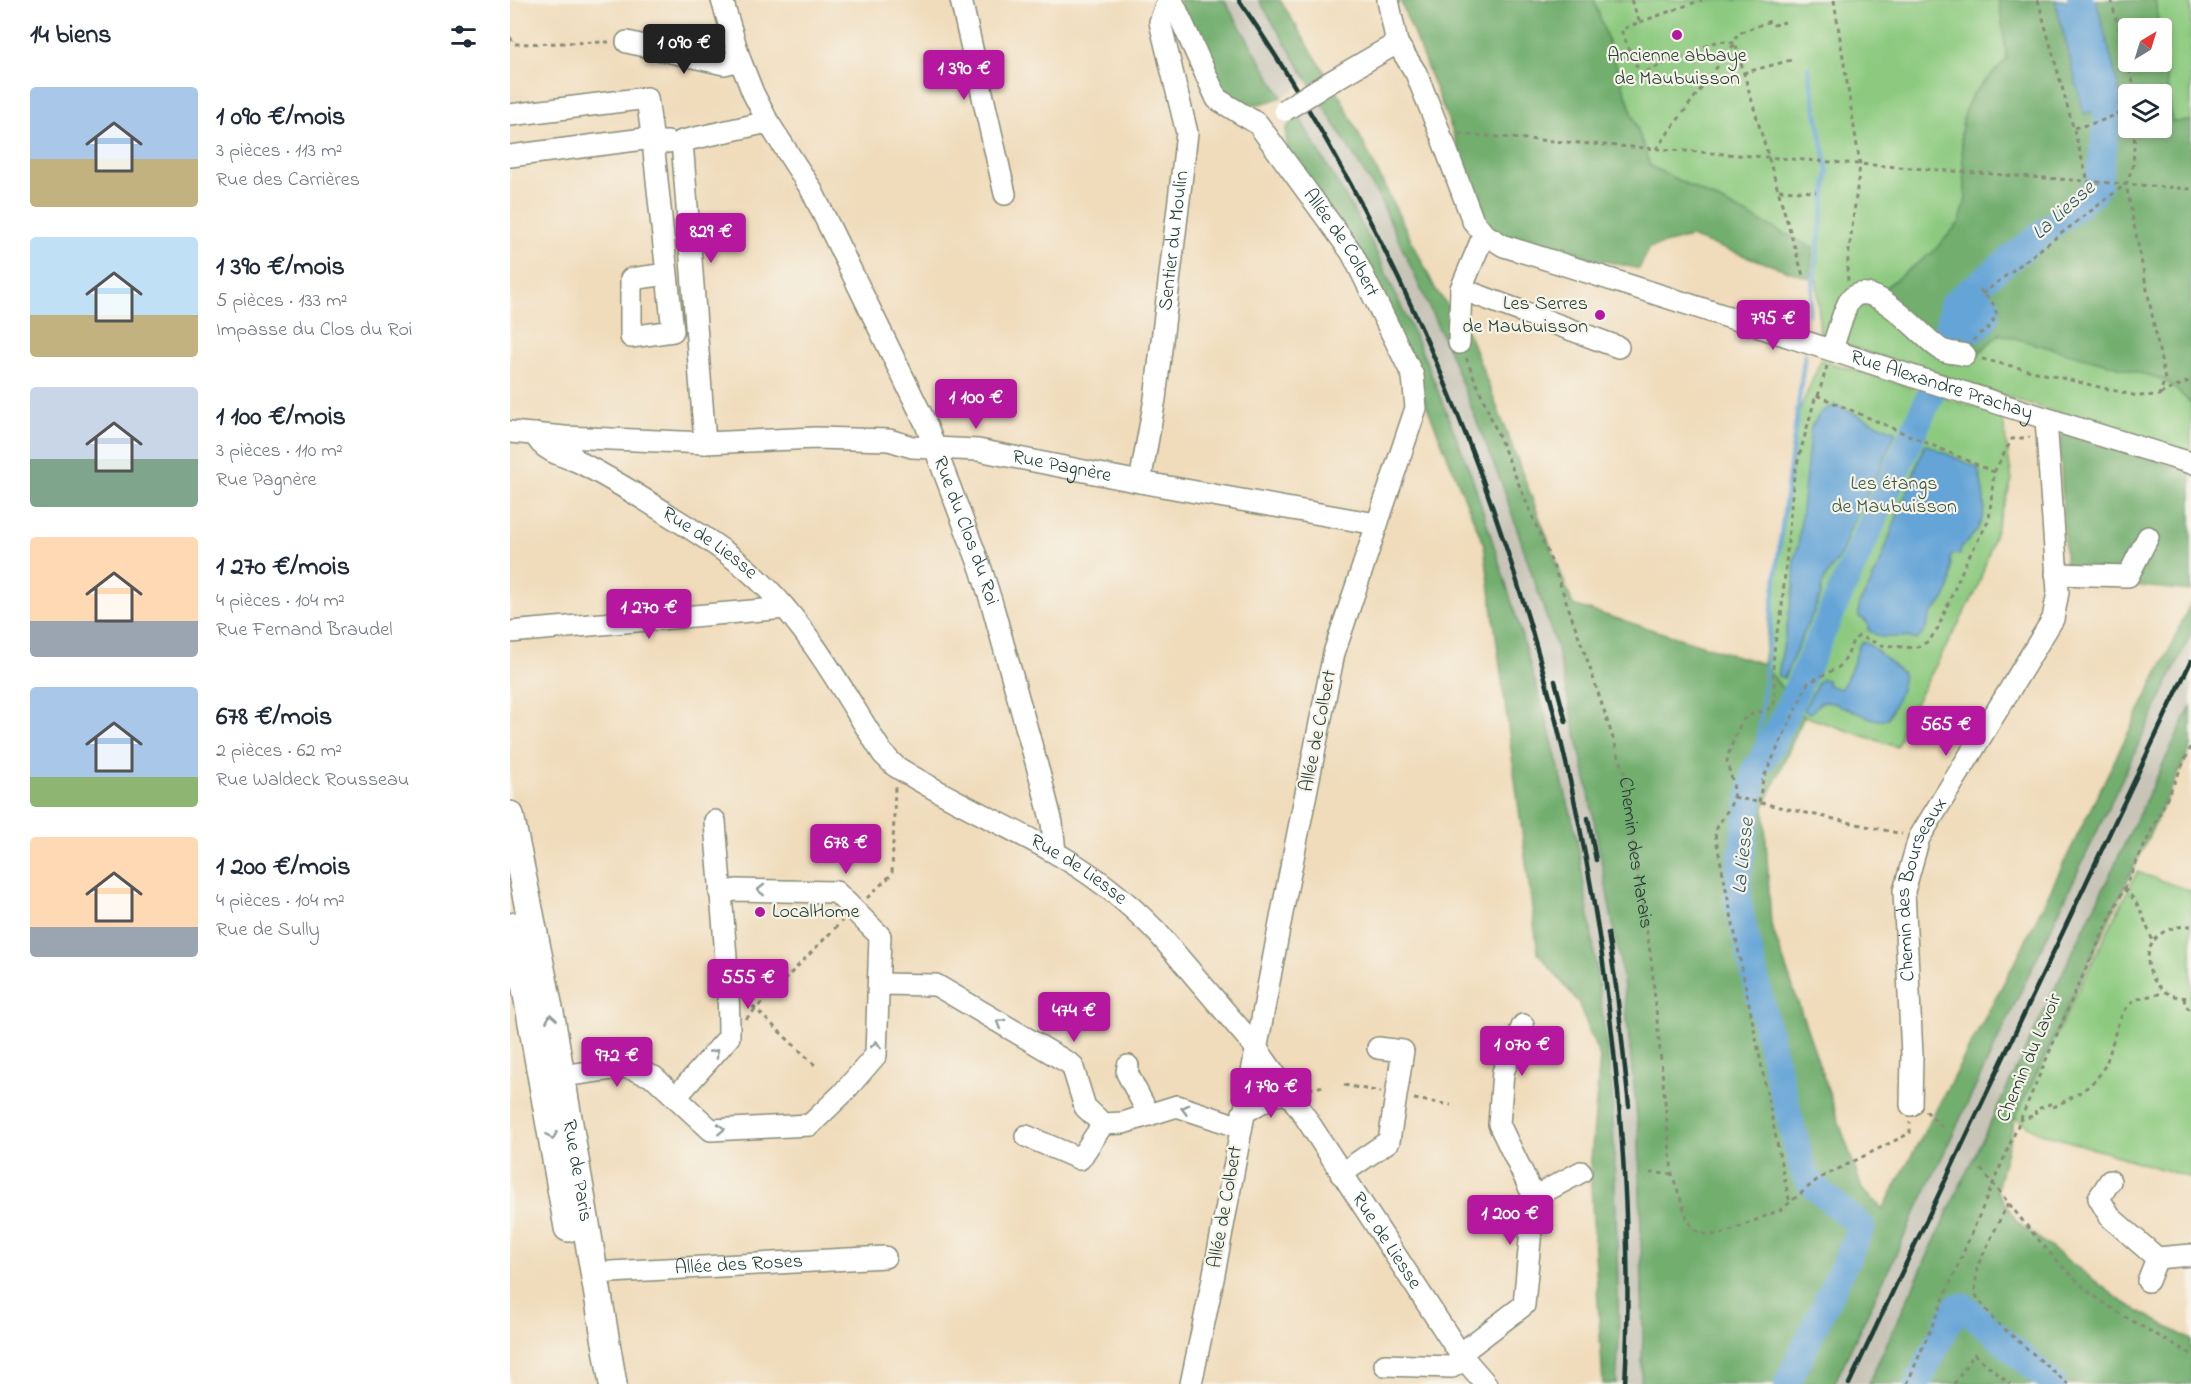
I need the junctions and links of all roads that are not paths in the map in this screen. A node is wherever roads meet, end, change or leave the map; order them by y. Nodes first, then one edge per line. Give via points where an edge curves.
1 (722, 0) edge
2 (961, 0) edge
3 (1170, 0) edge
4 (1388, 0) edge
5 (627, 42) road end
6 (1397, 43) junction
7 (740, 60) junction
8 (510, 115) edge
9 (768, 123) junction
10 (1258, 124) junction
11 (653, 140) junction
12 (682, 141) junction
13 (510, 156) edge
14 (1005, 194) dead end
15 (1484, 234) junction
16 (667, 274) dead end
17 (1461, 290) junction
18 (1459, 343) road end
19 (1618, 348) dead end
20 (1832, 349) junction
21 (1965, 355) road end
22 (2046, 427) junction
23 (510, 432) edge
24 (535, 434) junction
25 (565, 437) junction
26 (705, 443) junction
27 (935, 448) junction
28 (577, 461) junction
29 (2191, 463) edge
30 (1140, 482) junction
31 (1376, 524) junction
32 (2148, 537) dead end
33 (2056, 574) junction
34 (785, 608) junction
35 (510, 632) edge
36 (510, 815) edge
37 (716, 821) dead end
38 (1054, 852) junction
39 (720, 893) junction
40 (510, 895) edge
41 (879, 984) junction
42 (1523, 1025) dead end
43 (1378, 1048) dead end
44 (1257, 1049) junction
45 (1128, 1066) dead end
46 (552, 1077) junction
47 (1298, 1091) junction
48 (676, 1097) junction
49 (1911, 1105) road end
50 (1149, 1115) junction
51 (1242, 1120) junction
52 (1103, 1124) junction
53 (1026, 1136) dead end
54 (1581, 1172) dead end
55 (1341, 1174) junction
56 (2110, 1181) dead end
57 (1534, 1197) junction
58 (2191, 1255) edge
59 (885, 1257) dead end
60 (2157, 1258) junction
61 (593, 1274) junction
62 (2148, 1281) dead end
63 (1463, 1357) junction
64 (1385, 1365) dead end
65 (596, 1384) edge
66 (613, 1384) edge
67 (1191, 1384) edge
68 (1486, 1384) edge

1 - 7 street, Rue du Clos du Roi
2 - 14 street
3 - 10 street via 1217,99
3 - 30 street, Sentier du Moulin via 1160,22 1187,133 1155,399
4 - 6 street
5 - 7 street via 724,64
6 - 10 street, bridge
6 - 15 street via 1446,136 1473,221
7 - 9 street, Rue du Clos du Roi
8 - 11 street via 647,98
9 - 12 street
9 - 27 street, Rue du Clos du Roi via 811,189
10 - 31 street, Allée de Colbert via 1352,253 1413,376 1416,408
11 - 12 street
11 - 13 street
11 - 16 street
12 - 26 street
15 - 17 street
15 - 20 street, Rue Alexandre Prachay via 1504,246
17 - 18 street
17 - 19 street
20 - 21 street via 1850,301 1857,295 1871,294 1905,317 1941,350
20 - 22 street, Rue Alexandre Prachay
22 - 29 street, Rue Alexandre Prachay
22 - 33 street, Chemin des Bourseaux
23 - 24 street
24 - 25 street
24 - 28 street, Rue de Liesse via 546,447
25 - 26 street, Rue Pagnère
25 - 28 street
26 - 27 street, Rue Pagnère via 815,438 889,440
27 - 30 street, Rue Pagnère via 978,450
27 - 38 street, Rue du Clos du Roi via 992,604 1052,823
28 - 34 street, Rue de Liesse via 732,556
30 - 31 street, Rue Pagnère
31 - 44 street, Allée de Colbert via 1334,653
32 - 33 street via 2128,576
33 - 49 street, Chemin des Bourseaux via 2058,592 2053,619 1919,838 1904,891
34 - 35 street
34 - 38 street, Rue de Liesse via 882,754 895,766
46 -> 36 main road, Rue de Paris
37 - 39 street
38 - 44 street, Rue de Liesse via 1142,916
41 -> 39 street via 880,936 836,892
48 -> 39 street via 729,1037 729,985
40 - 46 main road, Rue de Paris
48 -> 41 street via 711,1130 810,1125 876,1055
52 -> 41 street via 1085,1107 1072,1065 936,985
42 - 57 street via 1503,1072 1499,1124
43 - 55 street via 1403,1051 1389,1141
44 - 47 street, Rue de Liesse
44 - 51 street, Allée de Colbert
45 - 50 street via 1127,1073
46 - 48 street via 626,1067 654,1077
46 - 61 main road, Rue de Paris
46 -> 65 main road, Rue de Paris
47 - 51 street via 1274,1095
47 - 55 street, Rue de Liesse
51 -> 50 street via 1177,1106
50 - 52 street
51 - 67 street, Allée de Colbert
52 - 53 street via 1080,1159
54 - 57 street
55 - 63 street, Rue de Liesse
56 - 60 street via 2099,1198 2110,1217
57 - 63 street via 1524,1305
58 - 60 street
59 - 61 street, Allée des Roses
60 - 62 street
61 - 66 main road, Rue de Paris
63 - 64 street via 1452,1367
63 - 68 street, Rue de Liesse

